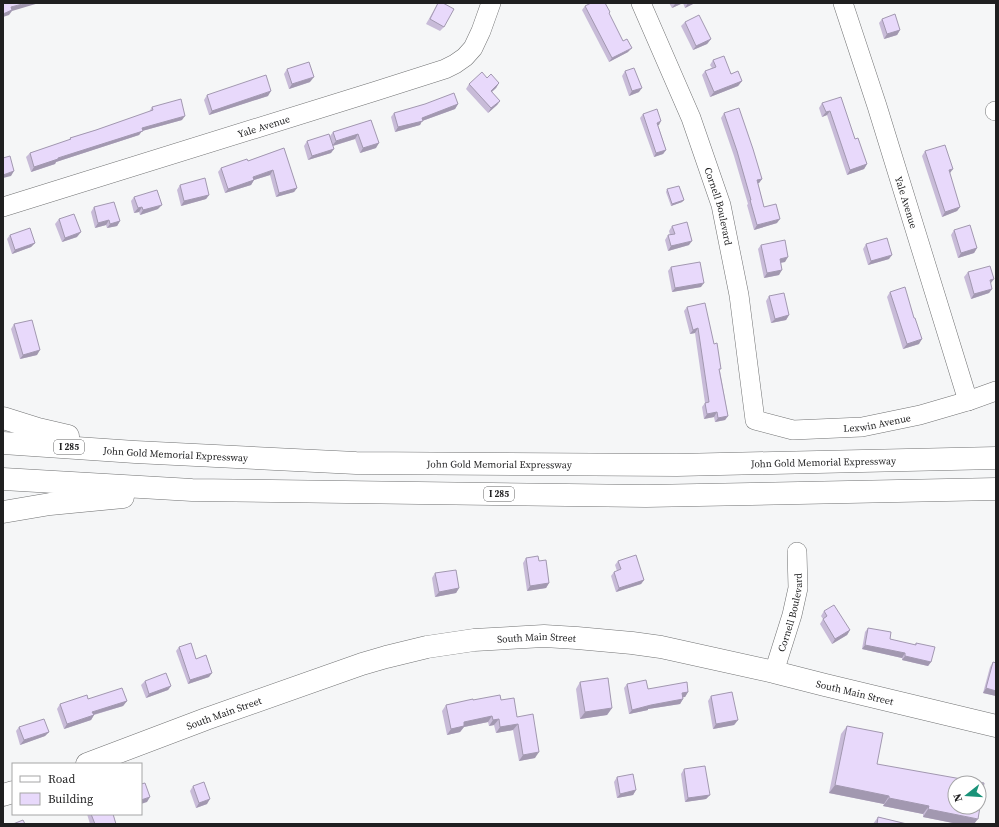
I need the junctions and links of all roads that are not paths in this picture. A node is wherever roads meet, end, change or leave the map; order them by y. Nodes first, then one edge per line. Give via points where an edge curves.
1 (491, 3) edge
2 (641, 3) edge
3 (843, 3) edge
4 (3, 207) edge
5 (996, 391) edge
6 (968, 401) junction
7 (3, 418) edge
8 (755, 420) joint
9 (3, 443) edge
10 (135, 452) junction
11 (996, 458) edge
12 (3, 479) edge
13 (996, 489) edge
14 (192, 490) junction
15 (3, 512) edge
16 (797, 552) dead end
17 (774, 672) junction
18 (996, 726) edge
19 (90, 763) edge

1 - 4 street, Yale Avenue via 473,48 456,64
2 - 8 street, Cornell Boulevard via 691,118 721,205 739,295
3 - 6 street, Yale Avenue
5 - 6 street, Lexwin Avenue
6 - 8 street, Lexwin Avenue via 920,415 862,427 793,430
7 - 10 main road via 38,430
9 - 10 main road, John Gold Memorial Expressway / I 285
10 - 11 main road, John Gold Memorial Expressway / I 285 via 363,463 677,465
12 - 14 main road, I 285
13 - 14 main road, I 285 via 646,496
14 - 15 main road via 50,504
16 - 17 street, Cornell Boulevard via 798,588
17 - 18 main road, South Main Street
17 - 19 main road, South Main Street via 632,642 544,636 474,640 427,648 362,664

